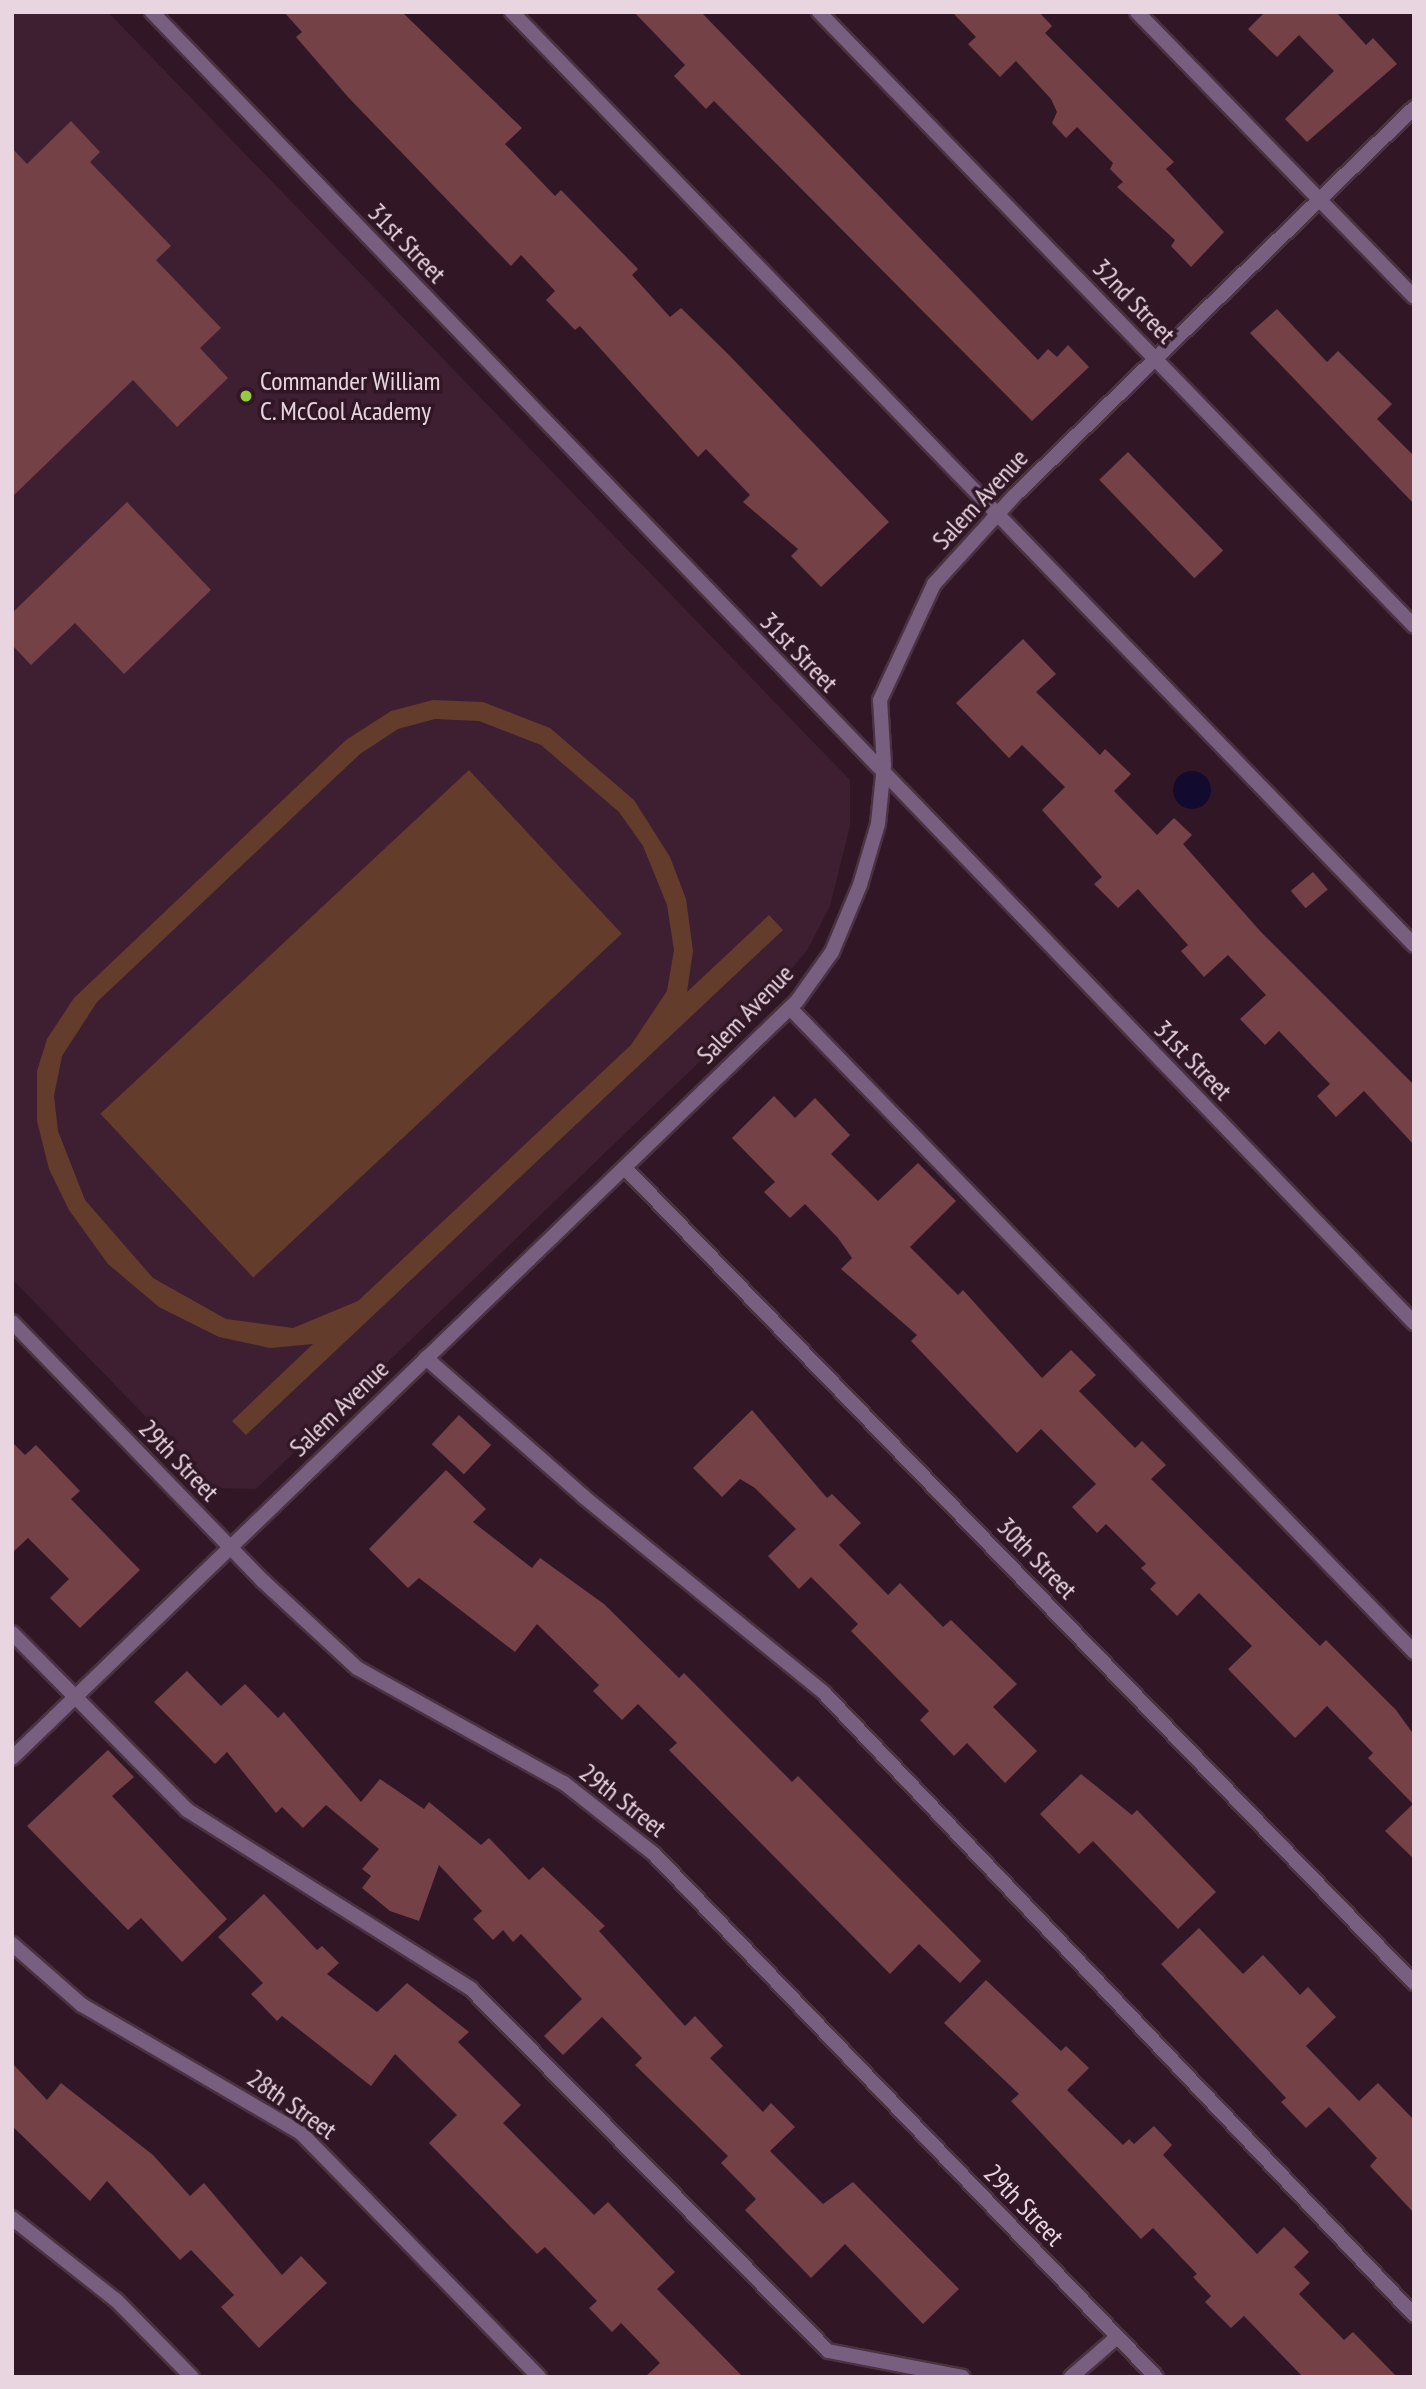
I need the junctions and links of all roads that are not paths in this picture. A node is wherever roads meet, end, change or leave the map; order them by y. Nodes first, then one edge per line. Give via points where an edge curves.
1 (152, 12) edge
2 (512, 12) edge
3 (818, 12) edge
4 (1137, 12) edge
5 (1414, 108) edge
6 (1319, 200) junction
7 (1414, 297) edge
8 (1155, 358) junction
9 (998, 513) junction
10 (1414, 626) edge
11 (883, 775) junction
12 (1414, 945) edge
13 (790, 1008) junction
14 (625, 1168) junction
15 (12, 1322) edge
16 (1414, 1323) edge
17 (426, 1358) junction
18 (230, 1547) junction
19 (12, 1633) edge
20 (1414, 1653) edge
21 (74, 1697) junction
22 (12, 1758) edge
23 (12, 1944) edge
24 (1414, 1983) edge
25 (12, 2218) edge
26 (1414, 2315) edge
27 (1118, 2337) junction
28 (191, 2377) edge
29 (539, 2377) edge
30 (963, 2377) edge
31 (1071, 2377) edge
32 (1156, 2377) edge

1 - 11 street, 31st Street
2 - 9 street
3 - 8 street, 32nd Street
4 - 6 street
5 - 6 street, Salem Avenue
6 - 7 street
6 - 8 street, Salem Avenue
8 - 9 street, Salem Avenue
8 - 10 street, 32nd Street
9 - 11 street, Salem Avenue via 933,584 898,653 880,700
9 - 12 street
11 - 13 street, Salem Avenue via 878,824 860,885 832,952
11 - 16 street, 31st Street
13 - 14 street, Salem Avenue
13 - 20 street
14 - 17 street, Salem Avenue
14 - 24 street, 30th Street
15 - 18 street, 29th Street
17 - 18 street, Salem Avenue
17 - 26 street via 584,1497 824,1693
18 - 21 street, Salem Avenue
18 - 27 street, 29th Street via 357,1668 564,1783 635,1838
19 - 21 street
21 - 22 street, Salem Avenue
21 - 30 street via 187,1810 471,1989 828,2351
23 - 29 street, 28th Street via 82,2005 301,2133
25 - 28 street via 116,2300
27 - 31 street
27 - 32 street, 29th Street

